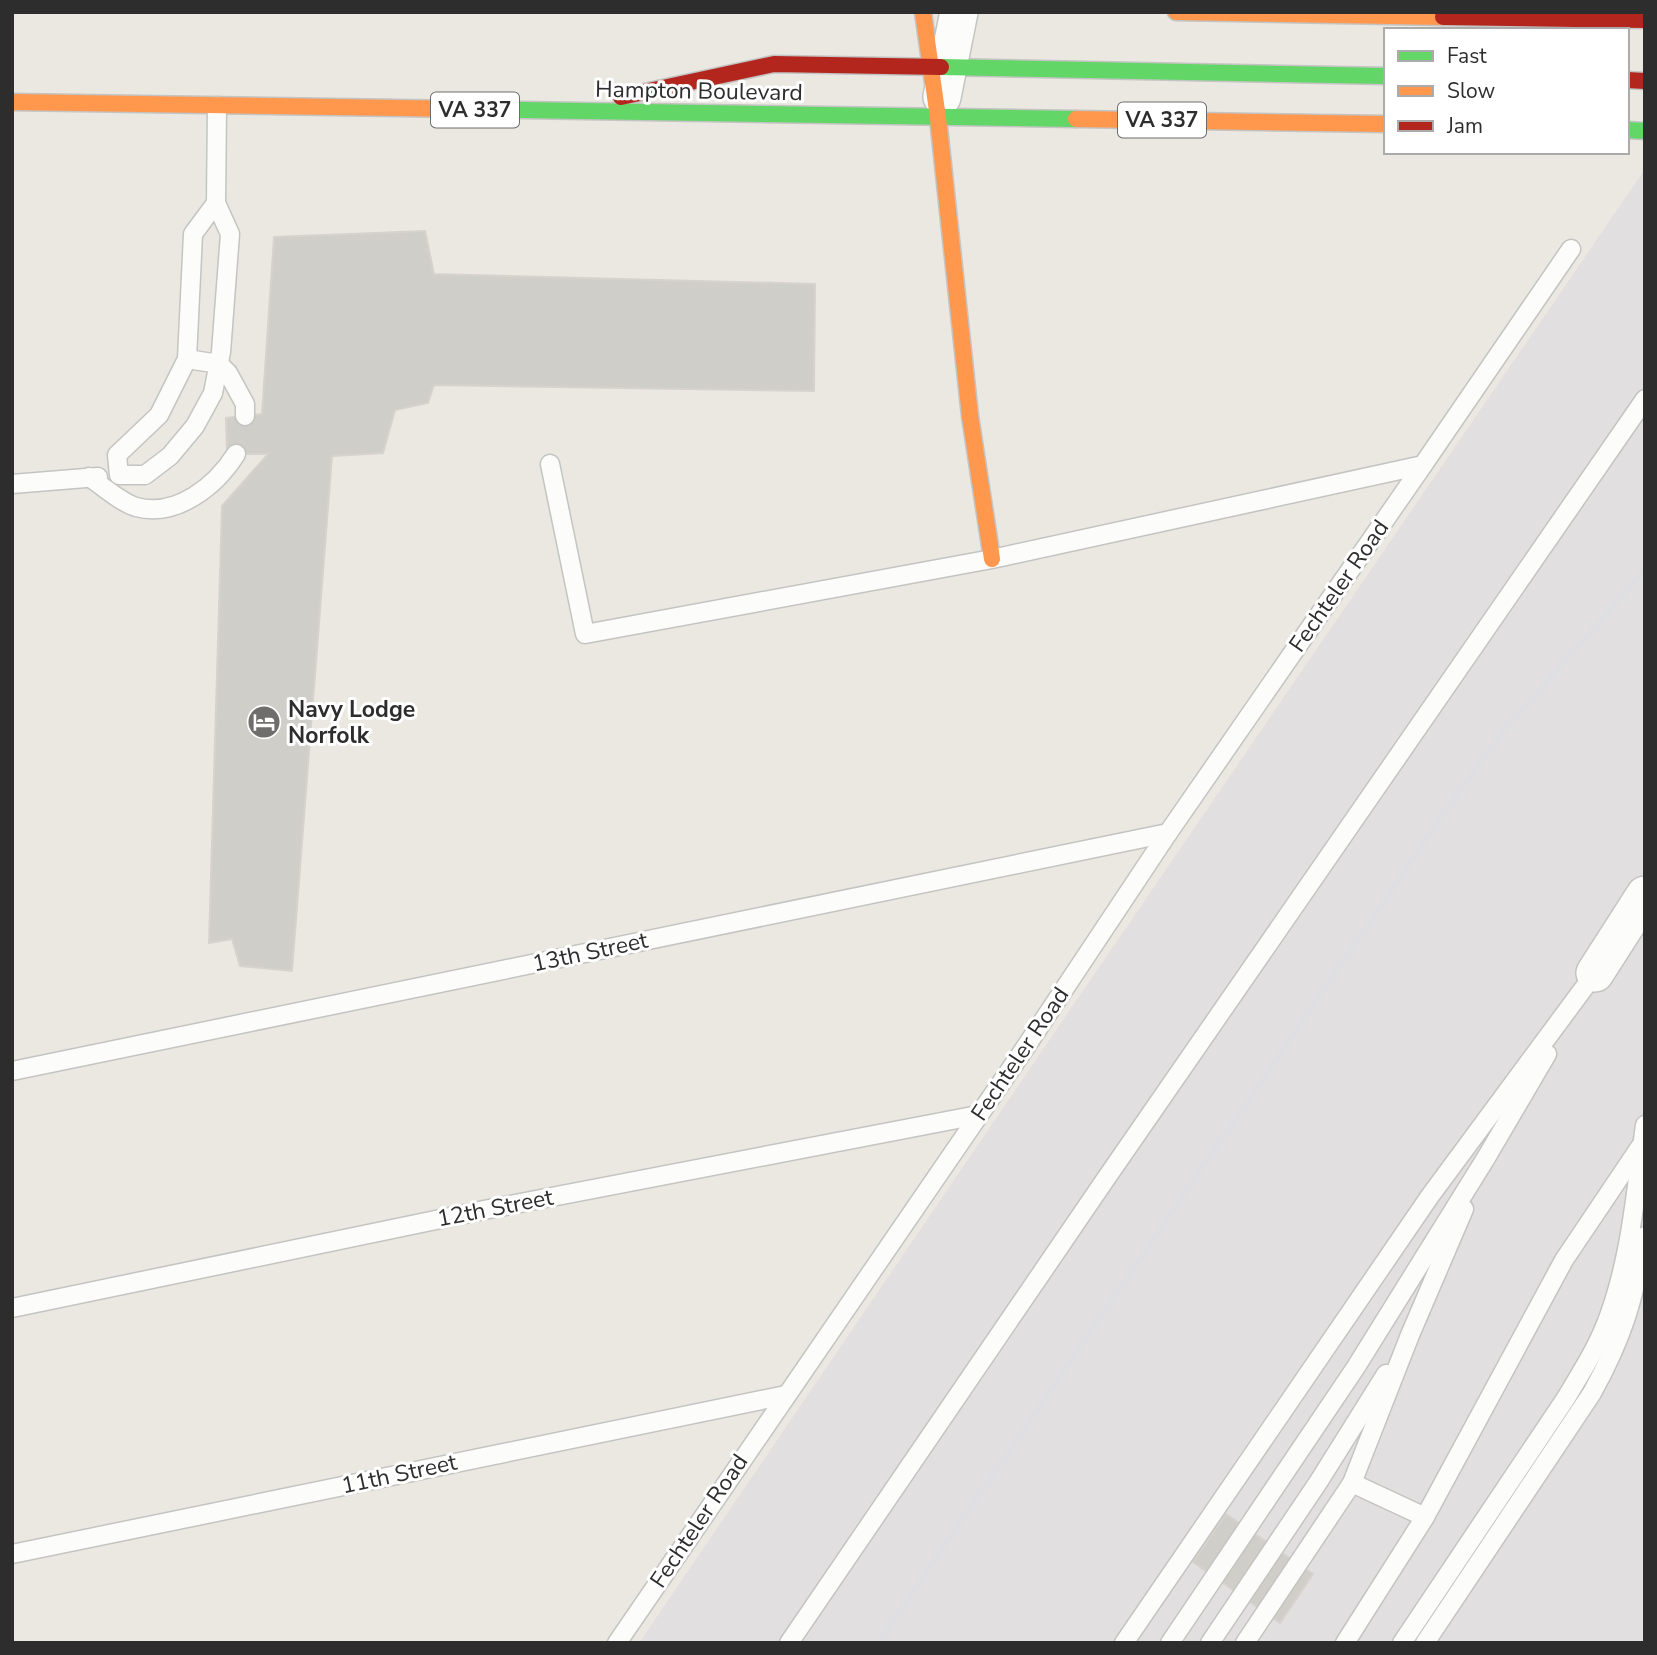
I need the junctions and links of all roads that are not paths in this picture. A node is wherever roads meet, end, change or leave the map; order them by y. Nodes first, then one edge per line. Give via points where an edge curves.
1 (923, 12) edge
2 (960, 12) edge
3 (1176, 12) edge
4 (1645, 20) edge
5 (939, 67) junction
6 (1384, 76) edge
7 (12, 102) edge
8 (217, 106) junction
9 (554, 111) junction
10 (938, 118) junction
11 (1384, 124) edge
12 (216, 203) junction
13 (1572, 248) dead end
14 (187, 359) junction
15 (219, 364) junction
16 (1645, 399) edge
17 (245, 416) dead end
18 (236, 454) dead end
19 (550, 464) dead end
20 (1423, 466) junction
21 (119, 475) junction
22 (89, 477) junction
23 (12, 484) edge
24 (992, 559) junction
25 (1168, 833) junction
26 (1645, 895) edge
27 (1595, 973) junction
28 (12, 1071) edge
29 (978, 1115) junction
30 (1645, 1125) edge
31 (1642, 1144) junction
32 (1486, 1158) junction
33 (1645, 1236) edge
34 (12, 1308) edge
35 (1410, 1335) junction
36 (786, 1395) junction
37 (1352, 1483) junction
38 (1424, 1517) junction
39 (12, 1554) edge
40 (617, 1643) edge
41 (789, 1643) edge
42 (1124, 1643) edge
43 (1170, 1643) edge
44 (1210, 1643) edge
45 (1245, 1643) edge
46 (1345, 1643) edge
47 (1402, 1643) edge
48 (1425, 1643) edge

1 - 5 main road
2 - 5 street
3 - 4 main road
5 - 6 main road
5 - 9 main road via 774,64
5 - 10 street
7 - 8 main road, Hampton Boulevard / VA 337
8 - 9 main road, Hampton Boulevard / VA 337
8 - 12 lane
9 - 10 main road, Hampton Boulevard / VA 337
10 - 11 main road, Hampton Boulevard / VA 337
10 - 24 main road via 970,416
12 - 14 lane via 193,234
12 - 15 lane via 230,234
13 - 20 lane, Fechteler Road
14 - 15 lane
14 - 21 lane via 159,415 117,455
15 - 17 lane via 245,404
15 - 21 lane via 213,393 195,426 170,456 145,475
16 - 41 lane
18 - 22 lane via 200,493 166,510 134,507
19 - 24 lane via 585,634
20 - 24 lane
20 - 25 lane, Fechteler Road
21 - 22 lane
22 - 23 lane
25 - 28 lane, 13th Street
25 - 29 lane, Fechteler Road
26 - 27 street
27 - 32 lane
27 - 42 lane via 1430,1196
29 - 34 lane, 12th Street via 484,1210
29 - 36 lane, Fechteler Road
30 - 31 lane
31 - 38 lane via 1564,1260
31 - 47 lane via 1628,1246 1608,1318 1591,1356
32 - 35 lane
32 - 43 lane via 1356,1367
33 - 48 lane via 1628,1318 1613,1356
35 - 37 lane
35 - 44 lane
36 - 39 lane, 11th Street
36 - 40 lane, Fechteler Road
37 - 38 lane
37 - 45 lane
38 - 46 lane

